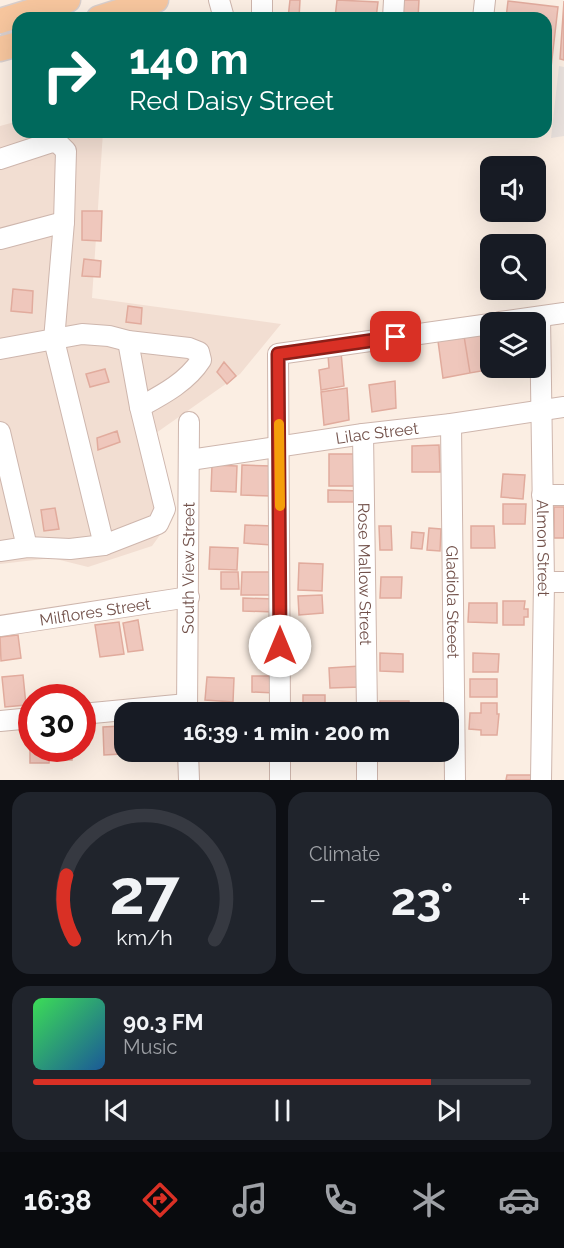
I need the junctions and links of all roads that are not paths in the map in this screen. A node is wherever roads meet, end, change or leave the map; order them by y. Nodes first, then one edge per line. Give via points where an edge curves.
1 (68, 0) edge
2 (156, 0) edge
3 (110, 10) edge
4 (29, 12) edge
5 (0, 159) edge
6 (64, 222) junction
7 (0, 239) edge
8 (564, 313) edge
9 (546, 316) edge
10 (480, 325) edge
11 (54, 340) junction
12 (128, 341) junction
13 (0, 349) edge
14 (541, 378) edge
15 (140, 407) junction
16 (564, 407) edge
17 (542, 410) junction
18 (189, 422) dead end
19 (451, 424) junction
20 (0, 432) edge
21 (363, 434) junction
22 (280, 447) junction
23 (190, 459) junction
24 (542, 495) junction
25 (564, 495) edge
26 (104, 545) junction
27 (27, 547) junction
28 (0, 551) edge
29 (544, 582) junction
30 (564, 582) edge
31 (189, 597) junction
32 (0, 626) edge
33 (187, 702) edge
34 (280, 702) edge
35 (367, 702) edge
36 (114, 712) edge
37 (96, 713) edge
38 (18, 719) edge
39 (0, 721) edge
40 (188, 762) edge
41 (280, 762) edge
42 (367, 762) edge
43 (189, 780) edge
44 (280, 780) edge
45 (368, 780) edge
46 (456, 780) edge
47 (541, 780) edge

1 - 4 main road
2 - 3 main road
5 - 6 street via 52,142 59,144 66,151
6 - 7 street
6 - 11 street
8 - 9 street
10 - 22 street via 278,354
11 - 12 street via 82,334
11 - 13 street
11 - 26 street
12 - 15 street
12 - 15 street via 189,348 199,352 201,360 169,391
14 - 17 street, Almon Street
15 - 26 street via 165,510 158,524
16 - 17 street, Lilac Street
17 - 19 street, Lilac Street
17 - 24 street, Almon Street
18 - 23 street, South View Street
19 - 21 street, Lilac Street
19 - 46 street, Gladiola Steeet
20 - 27 street
21 - 22 street, Lilac Street
21 - 35 street, Rose Mallow Street
22 - 23 street, Lilac Street
22 - 34 street
23 - 31 street, South View Street
24 - 25 street
24 - 29 street, Almon Street
26 - 27 street via 70,549
27 - 28 street
29 - 30 street
29 - 47 street, Almon Street
31 - 32 street, Milflores Street
31 - 33 street, South View Street
36 - 37 street
38 - 39 street
40 - 43 street
41 - 44 street
42 - 45 street

